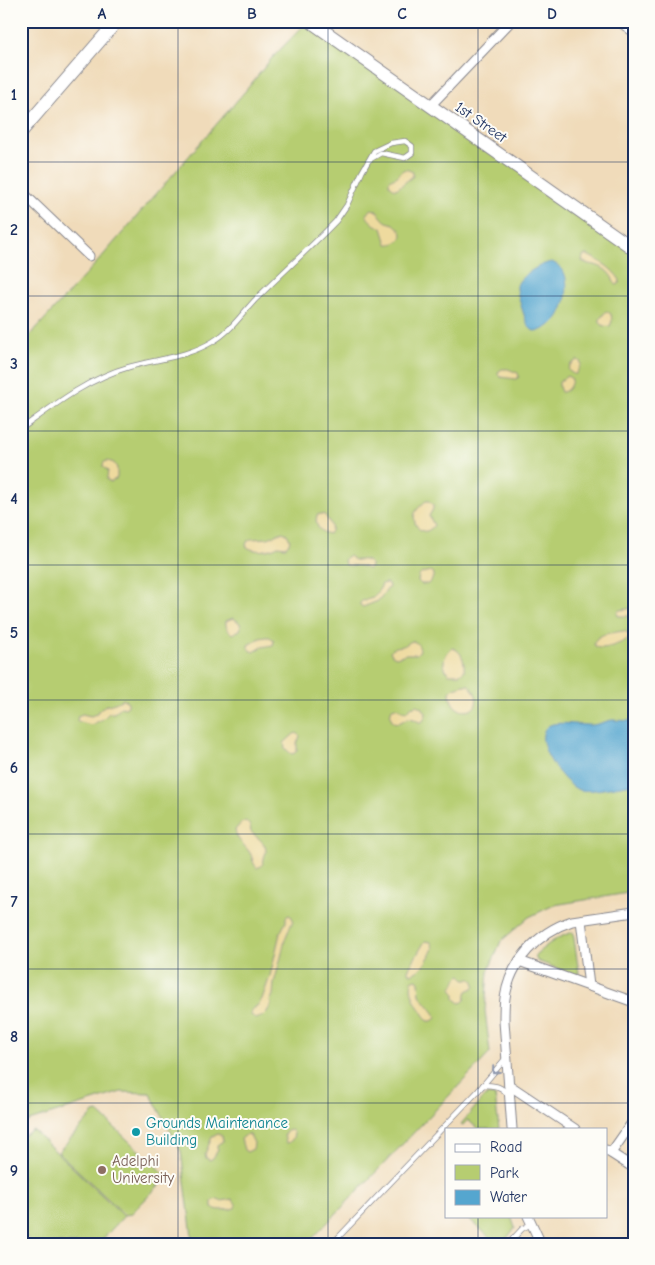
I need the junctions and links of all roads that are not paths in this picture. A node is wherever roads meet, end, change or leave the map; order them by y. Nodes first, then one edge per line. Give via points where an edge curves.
1 (117, 21) edge
2 (310, 21) edge
3 (511, 21) edge
4 (619, 21) edge
5 (634, 32) edge
6 (430, 106) junction
7 (21, 132) edge
8 (369, 160) junction
9 (21, 191) edge
10 (634, 248) edge
11 (89, 256) dead end
12 (21, 429) edge
13 (634, 912) edge
14 (580, 920) junction
15 (519, 961) junction
16 (589, 986) junction
17 (634, 1002) edge
18 (507, 1057) junction
19 (483, 1085) junction
20 (509, 1086) junction
21 (510, 1099) junction
22 (634, 1120) edge
23 (512, 1128) edge
24 (573, 1128) edge
25 (609, 1151) edge
26 (634, 1168) edge
27 (529, 1218) edge
28 (332, 1244) edge
29 (508, 1244) edge
30 (541, 1244) edge

1 - 7 street
2 - 6 street, 1st Street
3 - 6 street
4 - 5 street
6 - 10 street, 1st Street
8 - 8 lane via 381,153 405,158 412,153 412,146 405,141 392,143 374,151
8 - 12 lane via 336,220 230,329 197,350 128,367 102,377 72,393
9 - 11 street
13 - 14 street
14 - 15 street via 551,930 528,948
14 - 16 street
15 - 16 street
15 - 18 street via 505,996
16 - 17 street
18 -> 19 lane
18 - 20 street
19 - 21 lane via 499,1087
19 - 28 lane
20 - 21 street
20 - 24 street
21 - 23 street
22 - 25 street
25 - 26 street
27 - 29 lane
27 - 30 street

